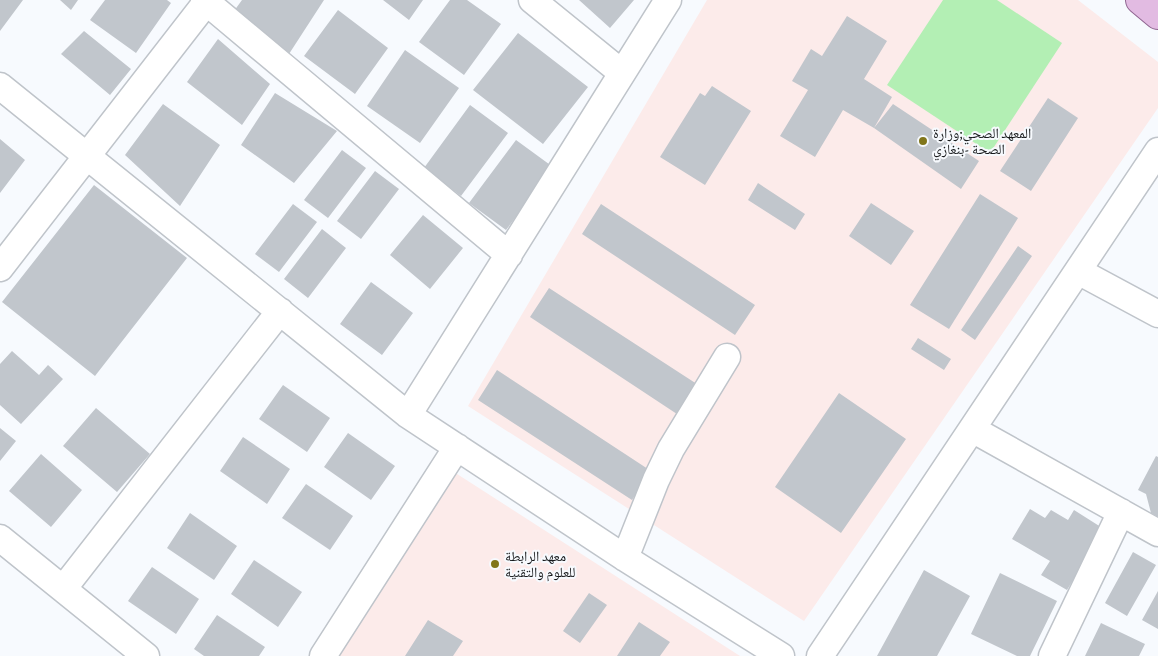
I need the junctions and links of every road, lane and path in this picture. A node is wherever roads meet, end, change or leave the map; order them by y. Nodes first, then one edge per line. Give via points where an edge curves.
1 (532, 0) edge
2 (668, 0) edge
3 (1140, 0) edge
4 (206, 1) edge
5 (1158, 15) edge
6 (622, 73) junction
7 (0, 86) edge
8 (1158, 151) edge
9 (88, 157) junction
10 (509, 255) junction
11 (0, 268) edge
12 (1078, 271) junction
13 (280, 311) junction
14 (1158, 314) edge
15 (727, 357) dead end
16 (408, 414) junction
17 (972, 429) junction
18 (457, 447) junction
19 (1121, 512) junction
20 (1158, 533) edge
21 (0, 538) edge
22 (626, 558) junction
23 (63, 589) junction
24 (146, 656) edge
25 (323, 656) edge
26 (781, 656) edge
27 (820, 656) edge
28 (1052, 656) edge

1 - 6 street
2 - 6 street
3 - 5 main road
4 - 9 street
4 - 10 street
6 - 10 street
7 - 9 street
8 - 12 street
9 - 11 street
9 - 13 street
10 - 16 street
12 - 14 street
12 - 17 street
13 - 16 street
13 - 23 street
15 - 22 street via 667,457
16 - 18 street
17 - 19 street
17 - 27 street
18 - 22 street
18 - 25 street
19 - 20 street
19 - 28 street
21 - 23 street
22 - 26 street
23 - 24 street

